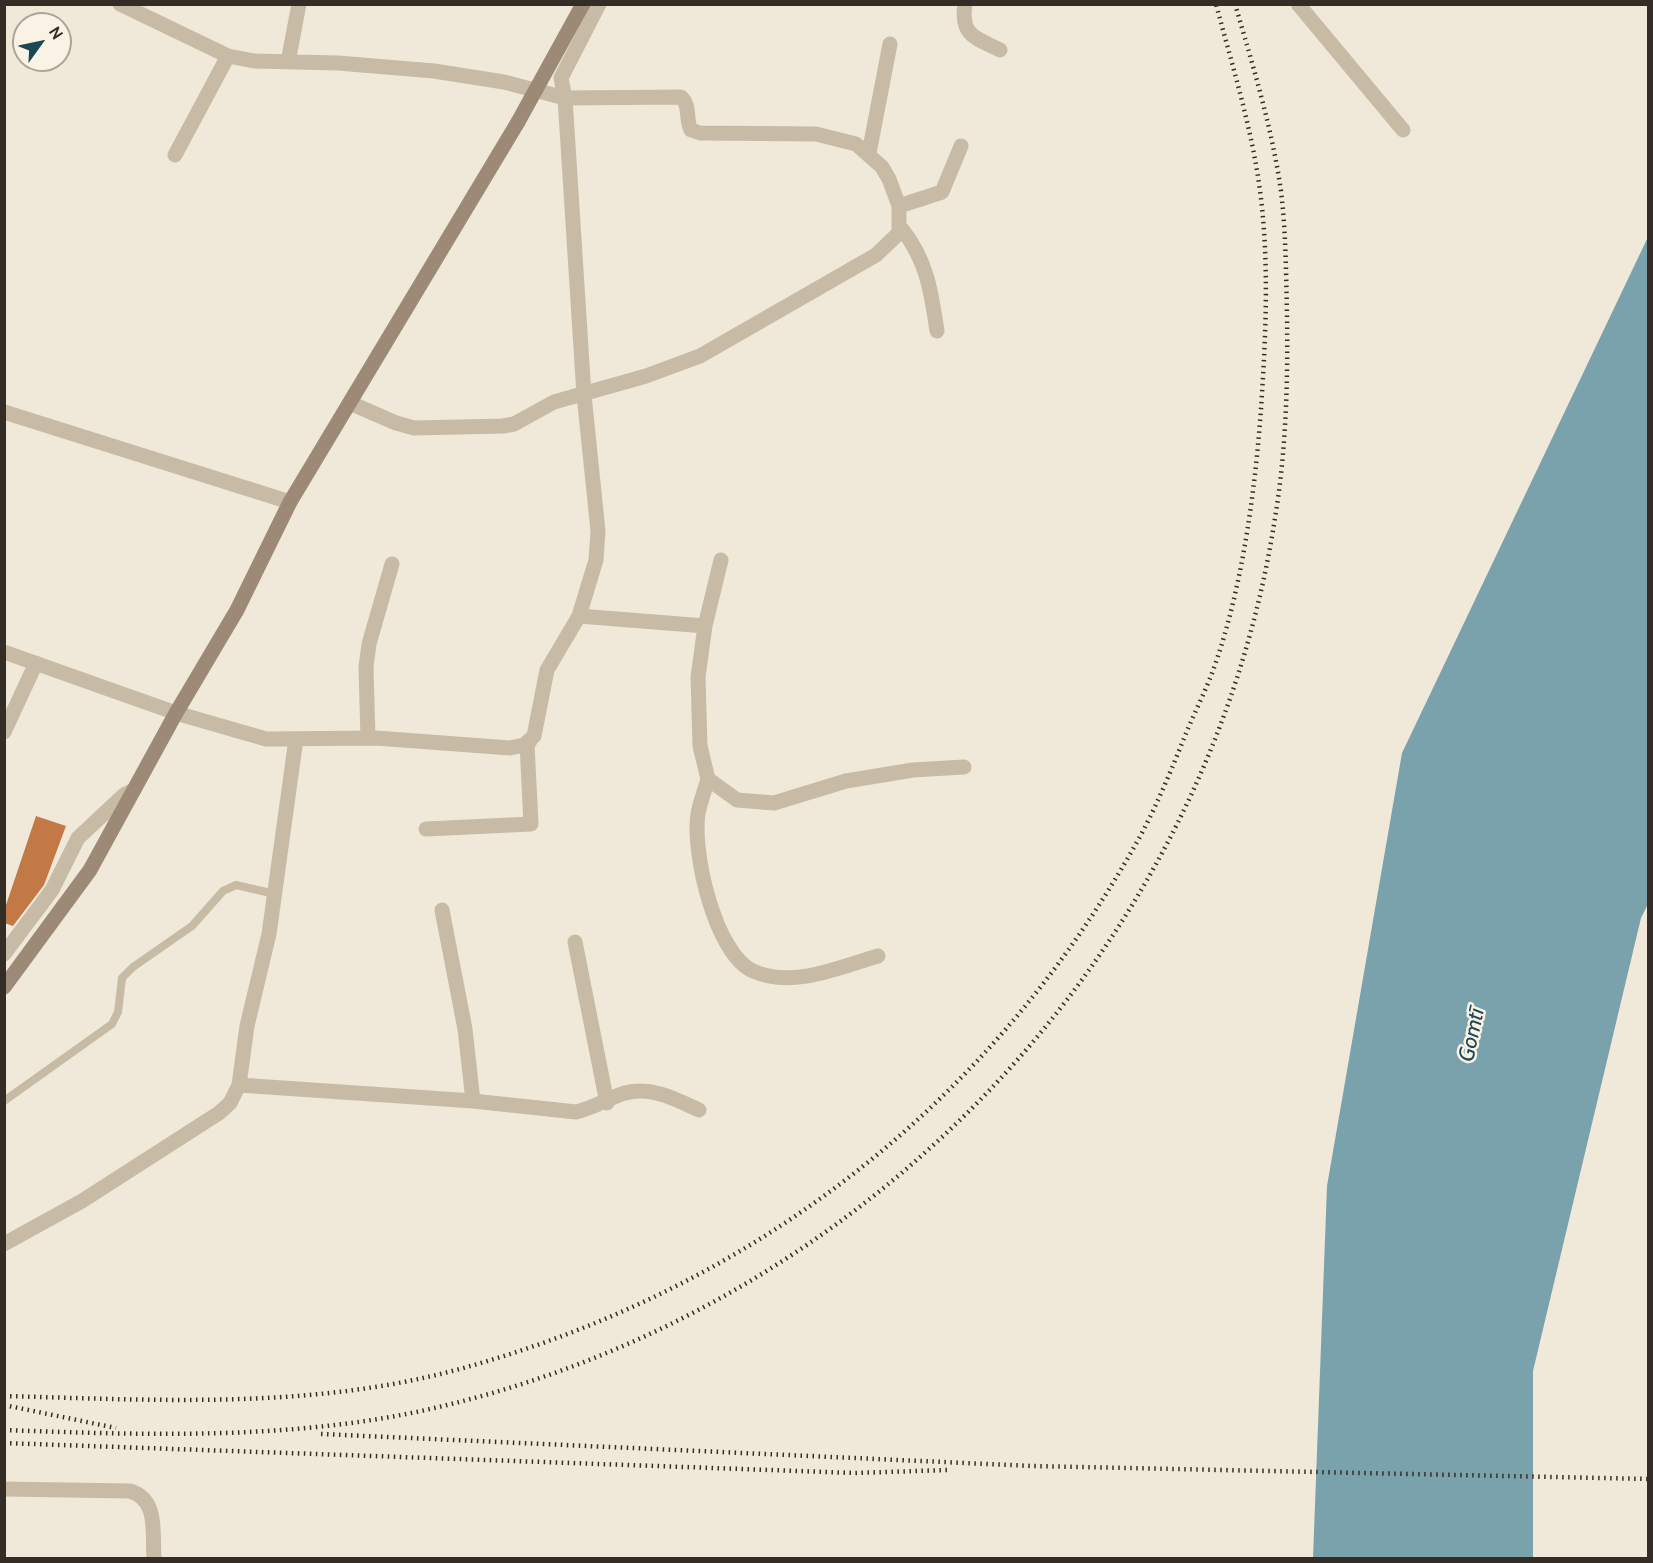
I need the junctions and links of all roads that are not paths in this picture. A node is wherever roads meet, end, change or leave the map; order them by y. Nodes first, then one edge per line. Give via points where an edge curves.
1 (120, 4) edge
2 (299, 4) edge
3 (583, 4) edge
4 (599, 4) edge
5 (965, 4) edge
6 (1298, 4) edge
7 (890, 44) dead end
8 (1000, 50) dead end
9 (228, 56) junction
10 (288, 62) junction
11 (565, 98) junction
12 (1402, 130) dead end
13 (961, 146) dead end
14 (869, 153) junction
15 (175, 155) dead end
16 (899, 206) junction
17 (901, 228) junction
18 (937, 331) dead end
19 (584, 395) junction
20 (350, 403) junction
21 (4, 411) edge
22 (290, 502) junction
23 (721, 560) dead end
24 (392, 564) dead end
25 (579, 616) junction
26 (705, 626) junction
27 (4, 652) edge
28 (36, 663) junction
29 (176, 713) junction
30 (4, 732) edge
31 (368, 738) junction
32 (297, 739) junction
33 (530, 741) junction
34 (964, 767) dead end
35 (708, 779) junction
36 (134, 790) junction
37 (426, 829) dead end
38 (275, 894) junction
39 (442, 910) dead end
40 (574, 942) dead end
41 (4, 954) edge
42 (878, 956) dead end
43 (4, 987) edge
44 (238, 1085) junction
45 (4, 1101) edge
46 (473, 1101) junction
47 (606, 1103) junction
48 (699, 1110) dead end
49 (4, 1245) edge
50 (4, 1489) edge
51 (154, 1558) edge

1 - 9 street
2 - 10 street
3 - 20 street, bridge via 518,122
4 - 11 street via 561,78
5 - 8 street via 963,21 970,35
6 - 12 street
7 - 14 street
9 - 10 street
9 - 15 street
10 - 11 street via 434,71 504,82
11 - 14 street via 675,96 684,100 691,130 700,133 816,134 847,141
11 - 19 street
13 - 16 street via 942,192
14 - 16 street via 882,167
16 - 17 street
17 - 18 street via 924,263
17 - 19 street via 894,240 876,255 700,356
19 - 20 street via 554,402 514,424 502,426 414,428
19 - 25 street via 598,531 596,560
20 - 22 street
21 - 22 street
22 - 29 street via 237,610
23 - 26 street
24 - 31 street via 369,644
25 - 26 street
25 - 33 street via 547,670
26 - 35 street via 698,677 700,746
27 - 28 street
28 - 29 street
28 - 30 street
29 - 32 street via 266,739
29 - 36 street
31 - 32 street
31 - 33 street via 510,748
32 - 38 street
33 - 37 street via 527,744 531,824
34 - 35 street via 913,770 846,782 774,803 738,800
35 - 42 street via 698,814 703,879 726,943 738,962 754,972 791,978
36 - 41 street via 78,838 52,890
36 - 43 street via 90,870
38 - 44 street
38 - 45 lane via 236,885 223,891 192,926 133,966 122,978 118,1012 112,1024
39 - 46 street via 465,1029
40 - 47 street
44 - 46 street
44 - 49 street via 230,1103 219,1113 82,1201
46 - 47 street via 576,1112
47 - 48 street via 624,1094 652,1091
50 - 51 street via 130,1491 142,1495 151,1508

